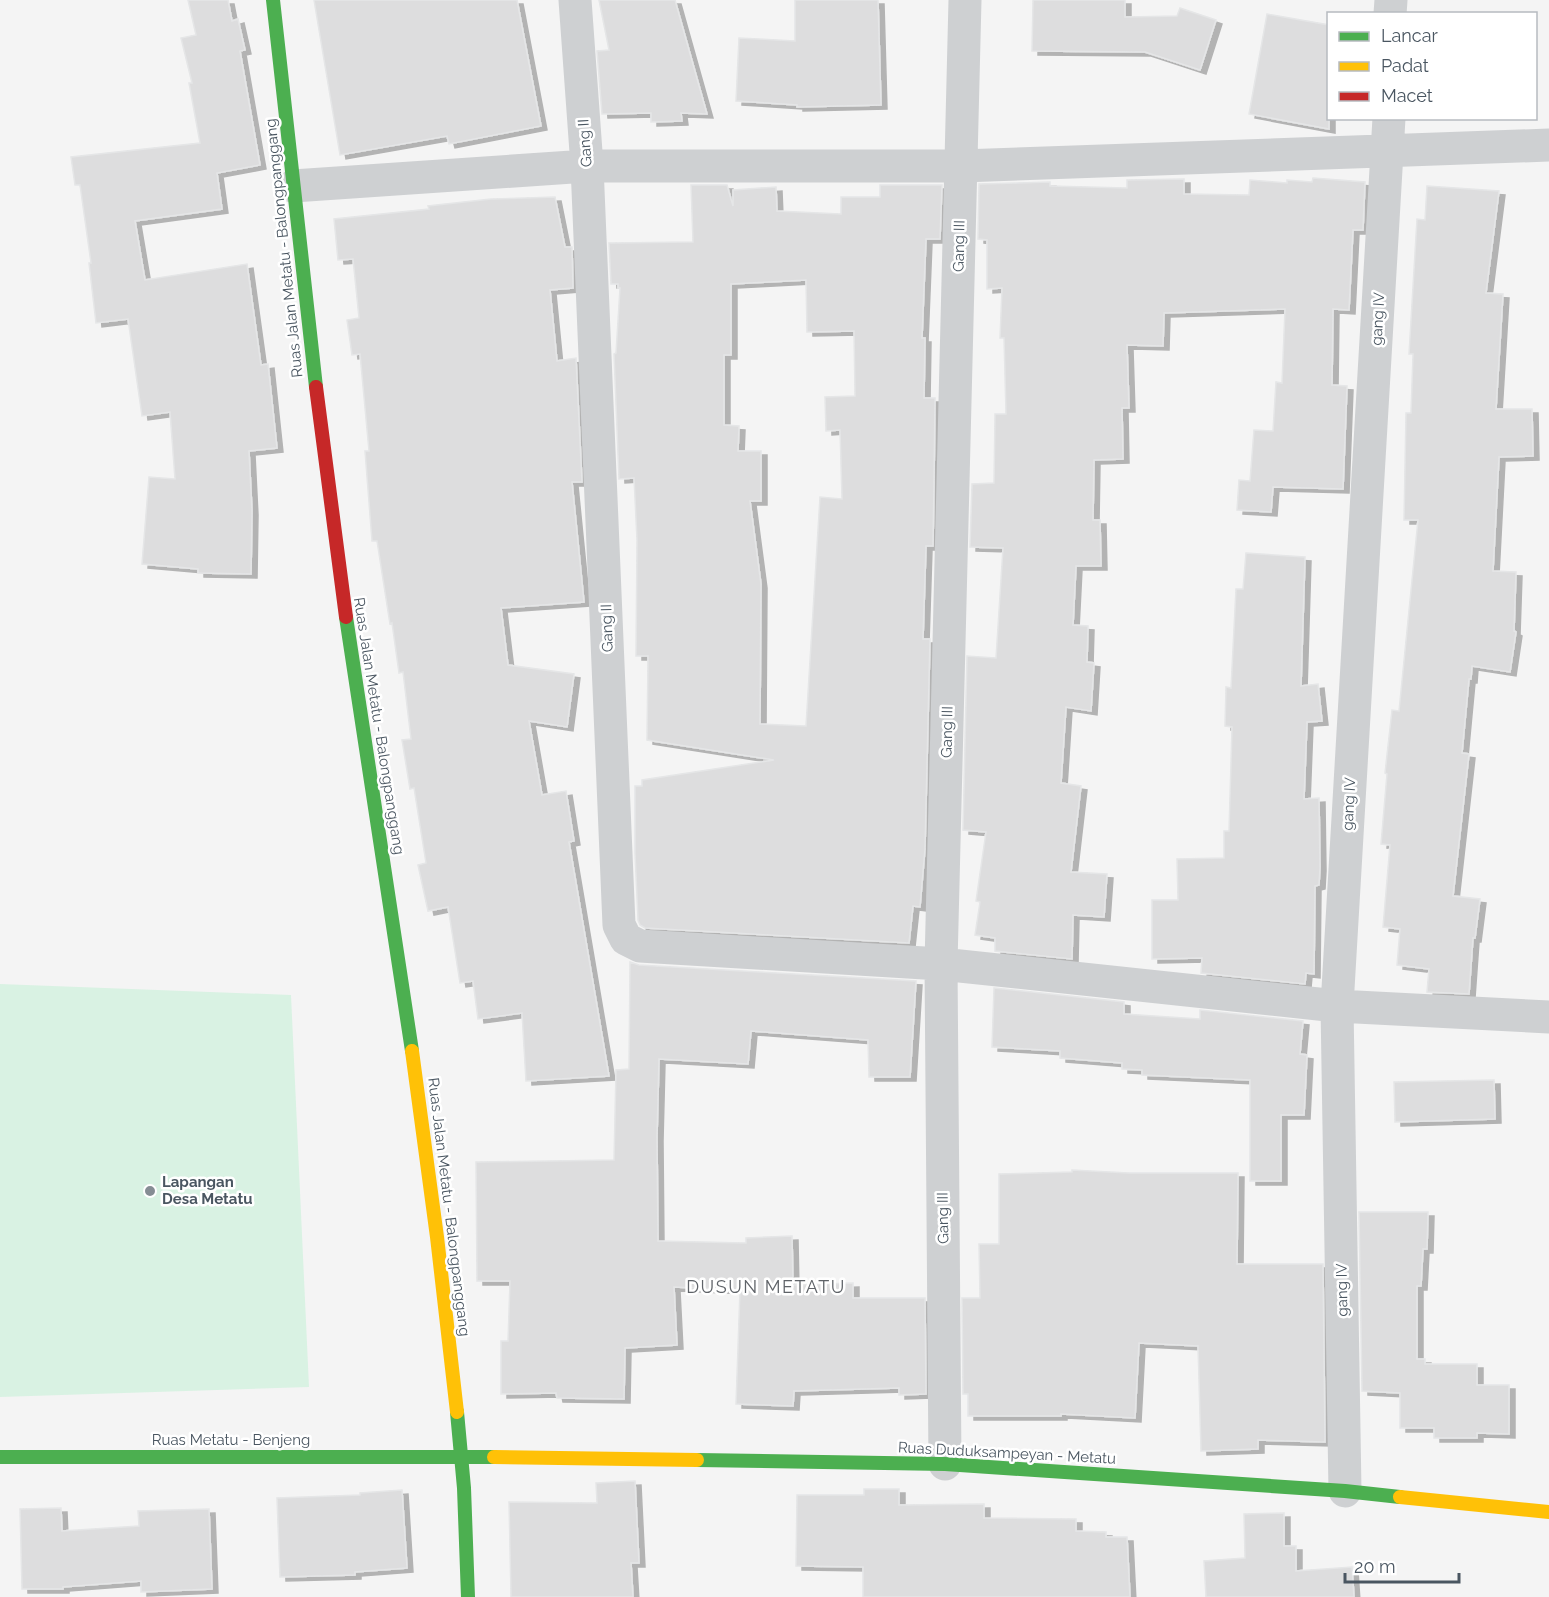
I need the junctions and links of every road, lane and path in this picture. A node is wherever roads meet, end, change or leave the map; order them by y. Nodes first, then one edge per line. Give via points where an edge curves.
1 (273, 0) edge
2 (575, 0) edge
3 (965, 0) edge
4 (1389, 120) edge
5 (1549, 146) edge
6 (1388, 151) junction
7 (587, 166) junction
8 (961, 166) junction
9 (293, 186) junction
10 (941, 964) junction
11 (1337, 1006) junction
12 (1549, 1017) edge
13 (462, 1456) junction
14 (0, 1457) edge
15 (945, 1464) junction
16 (1345, 1491) junction
17 (1549, 1512) edge
18 (468, 1597) edge

1 - 9 main road, Ruas Jalan Metatu - Balongpanggang
2 - 7 street, Gang II
3 - 8 street, Gang III
4 - 6 street, gang IV
5 - 6 street
6 - 8 street
6 - 11 street, gang IV
7 - 8 street
7 - 9 street
7 - 10 street, Gang II via 619,925 626,939 640,946
8 - 10 street, Gang III
9 - 13 main road, Ruas Jalan Metatu - Balongpanggang via 342,591 439,1246
10 - 11 street, Gang II
10 - 15 street, Gang III
11 - 12 street, Gang II
11 - 16 street, gang IV
13 - 14 main road, Ruas Metatu - Benjeng
13 - 15 main road, Ruas Duduksampeyan - Metatu
13 - 18 main road, Ruas Jalan Metatu - Balongpanggang
15 - 16 main road, Ruas Duduksampeyan - Metatu
16 - 17 main road, Ruas Duduksampeyan - Metatu

